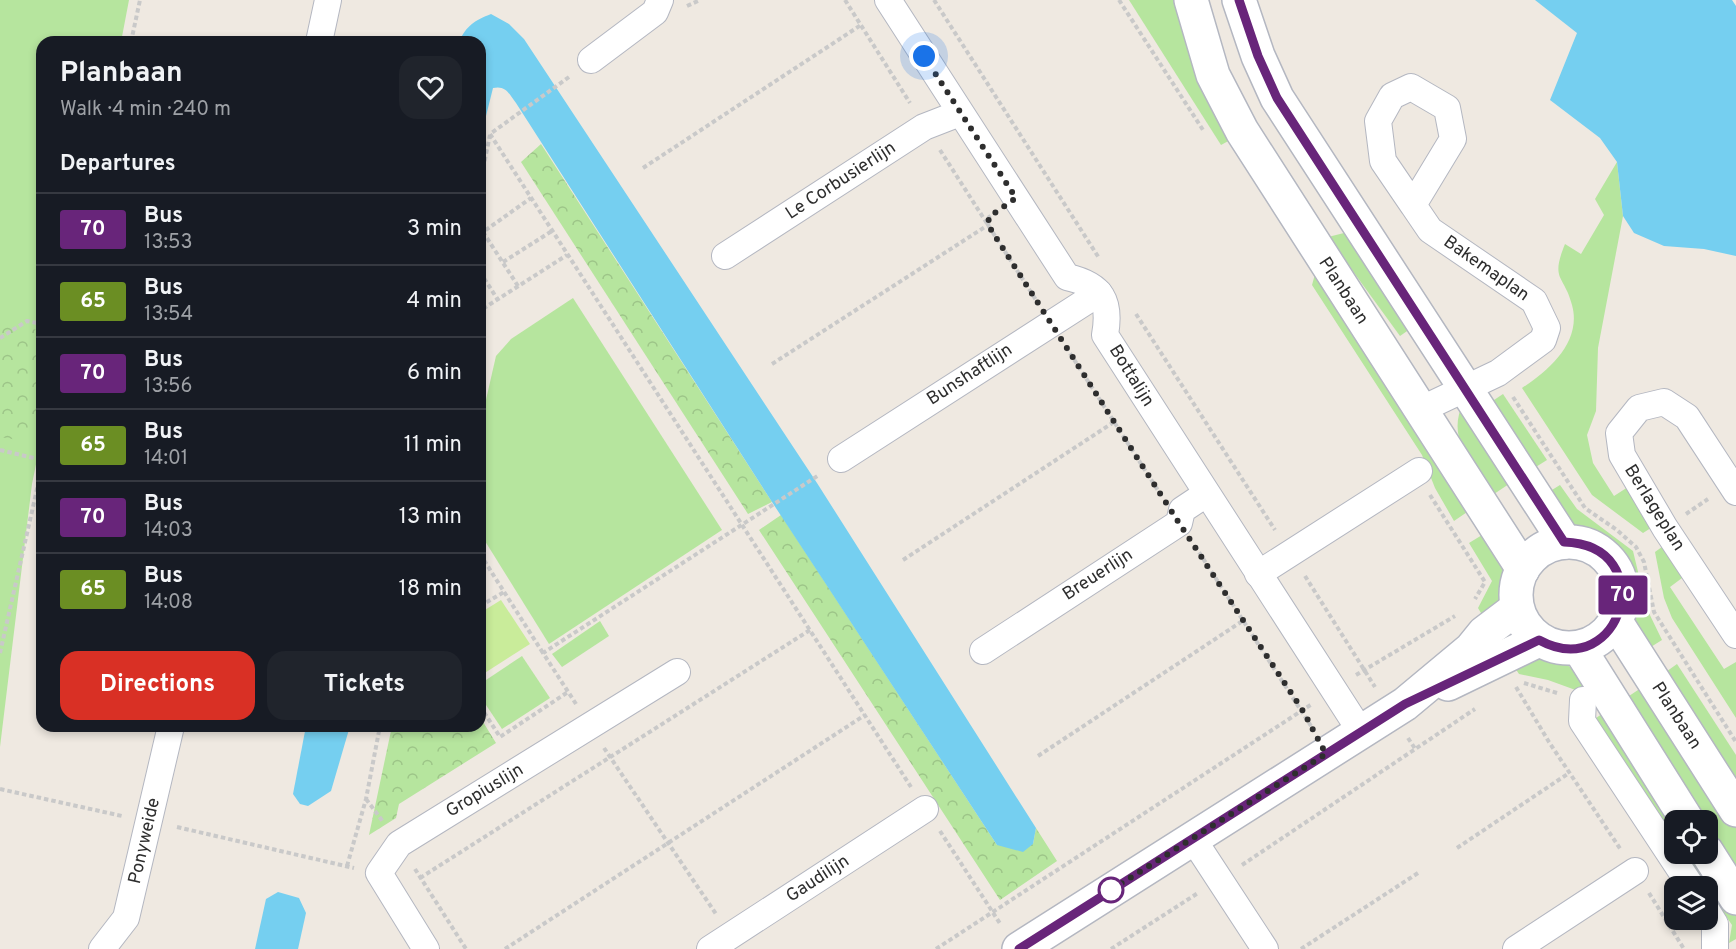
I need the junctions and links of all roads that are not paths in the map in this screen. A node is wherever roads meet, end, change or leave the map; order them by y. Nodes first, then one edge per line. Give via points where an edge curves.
1 (328, 0) edge
2 (660, 0) edge
3 (888, 0) edge
4 (1191, 0) edge
5 (1239, 0) edge
6 (320, 36) edge
7 (591, 60) road end
8 (960, 112) junction
9 (1413, 205) dead end
10 (725, 256) dead end
11 (1099, 292) junction
12 (1465, 388) junction
13 (1420, 410) junction
14 (831, 466) road end
15 (1419, 471) road end
16 (1736, 492) edge
17 (1206, 494) junction
18 (1564, 542) junction
19 (1523, 569) junction
20 (1258, 574) junction
21 (1517, 608) junction
22 (1616, 621) junction
23 (1736, 635) edge
24 (1539, 640) junction
25 (1579, 648) junction
26 (983, 651) dead end
27 (677, 672) dead end
28 (1583, 700) road end
29 (1398, 708) junction
30 (170, 732) edge
31 (1361, 732) junction
32 (925, 809) road end
33 (1681, 810) edge
34 (1736, 810) edge
35 (1192, 839) junction
36 (1715, 864) edge
37 (1635, 871) road end
38 (1684, 876) edge
39 (1736, 898) edge
40 (1715, 930) edge
41 (1011, 940) edge
42 (102, 949) edge
43 (426, 949) edge
44 (710, 949) edge
45 (1265, 949) edge
46 (1516, 949) edge
47 (1715, 949) edge

1 - 6 street
2 - 7 street via 655,12
3 - 8 street
4 - 13 street, Planbaan via 1213,75 1242,131
5 - 12 street via 1277,98
8 - 10 street, Le Corbusierlijn via 924,127
8 - 11 street via 1067,277 1087,282
9 - 12 street, Bakemaplan via 1430,230 1534,301 1547,327 1543,340 1498,373
11 - 14 street, Bunshaftlijn
11 - 17 street, Bottalijn via 1109,313 1105,335
12 - 13 street, Bakemaplan
12 - 18 street
13 - 19 street, Planbaan
15 - 20 street
16 - 23 street, Berlageplan via 1687,417 1664,402 1639,408 1619,433 1622,455
17 - 20 street, Bottalijn
17 - 26 street, Breuerlijn via 1182,510 1179,523
18 - 19 street via 1540,550
18 - 22 street via 1590,546 1611,561 1623,597
19 - 21 street
20 - 31 street, Bottalijn
21 - 24 street
21 - 29 street via 1476,621 1471,649
22 - 25 street via 1600,639
22 - 34 street, Planbaan
24 - 25 street via 1558,648
24 - 29 street
25 - 33 street
27 - 43 street, Gropiuslijn via 399,844 378,873
28 - 38 street via 1582,721
29 - 31 street
30 - 42 street, Ponyweide via 126,918
31 - 35 street
32 - 44 street, Gaudilijn
35 - 41 street
35 - 45 street
36 - 39 street
37 - 46 street
40 - 47 street

